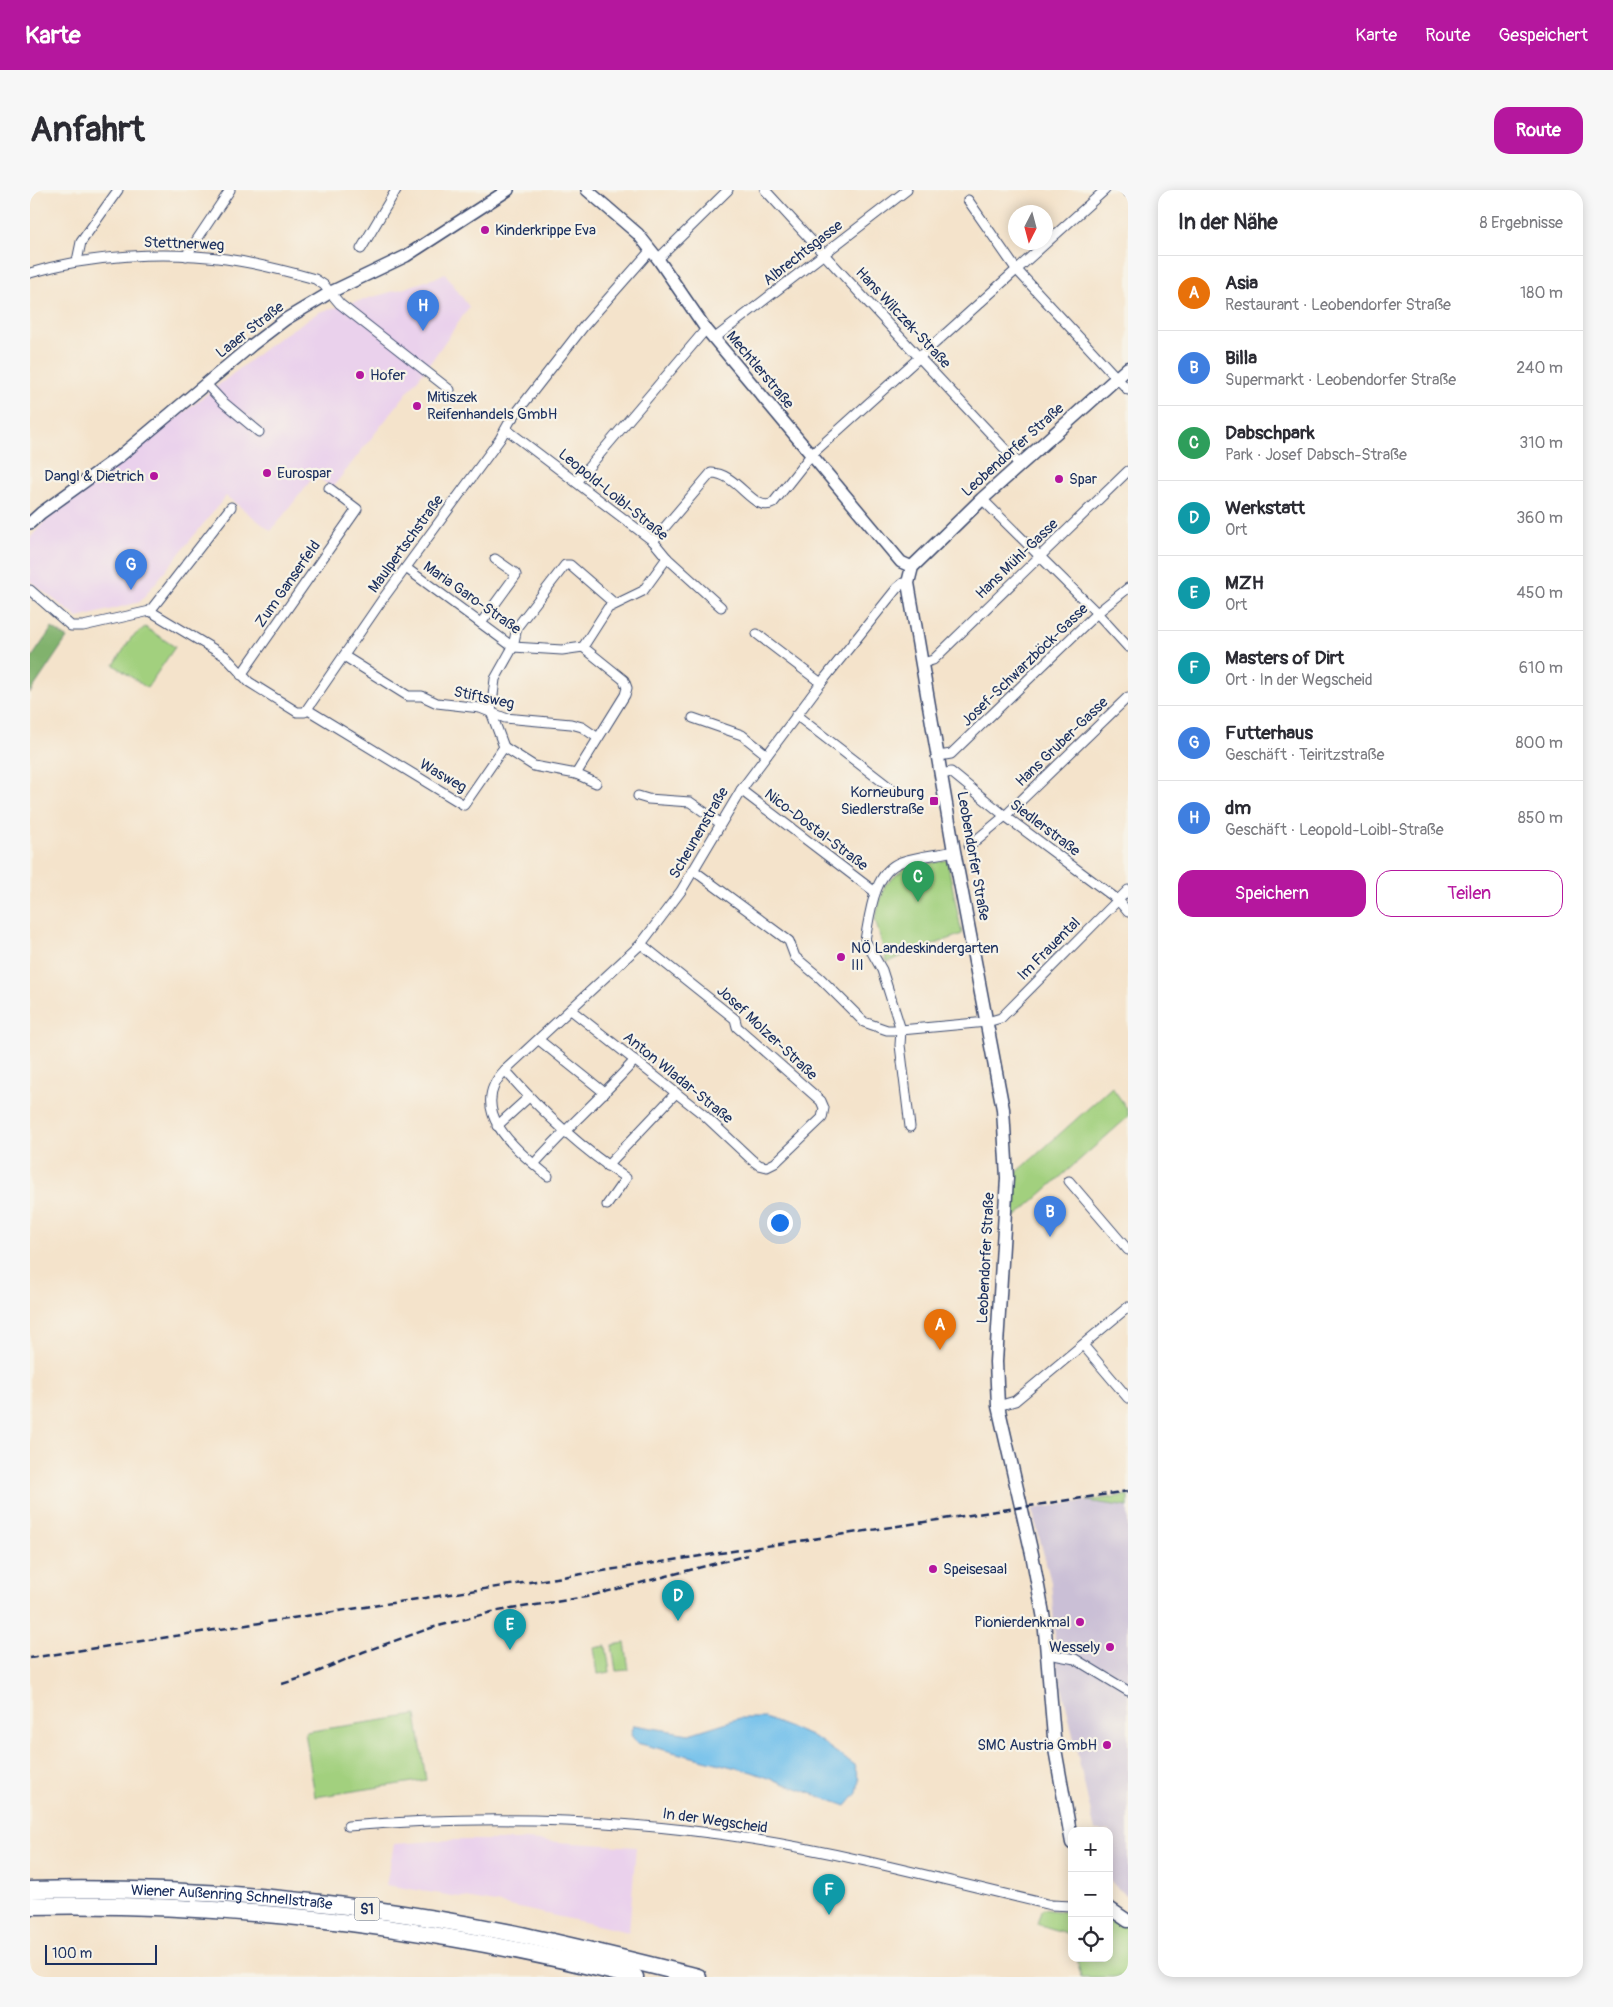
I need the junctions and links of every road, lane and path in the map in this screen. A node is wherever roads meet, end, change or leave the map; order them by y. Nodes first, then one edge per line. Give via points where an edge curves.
1 (118, 190) edge
2 (230, 190) edge
3 (396, 190) edge
4 (508, 190) edge
5 (587, 190) edge
6 (728, 190) edge
7 (765, 190) edge
8 (907, 190) edge
9 (1105, 190) edge
10 (968, 200) dead end
11 (361, 250) dead end
12 (654, 254) junction
13 (825, 254) junction
14 (186, 256) junction
15 (77, 261) junction
16 (1016, 268) junction
17 (30, 273) edge
18 (331, 292) junction
19 (706, 329) junction
20 (715, 338) junction
21 (919, 356) junction
22 (1128, 368) edge
23 (1117, 378) junction
24 (206, 384) junction
25 (450, 390) dead end
26 (1128, 390) edge
27 (506, 429) junction
28 (259, 432) dead end
29 (811, 455) junction
30 (1020, 465) junction
31 (1128, 471) edge
32 (576, 482) junction
33 (329, 488) dead end
34 (982, 500) junction
35 (231, 508) dead end
36 (30, 523) edge
37 (653, 541) junction
38 (1040, 556) junction
39 (667, 558) junction
40 (495, 559) dead end
41 (912, 567) junction
42 (406, 568) junction
43 (908, 583) junction
44 (1128, 588) edge
45 (30, 590) edge
46 (615, 604) junction
47 (720, 607) dead end
48 (150, 611) junction
49 (1097, 613) junction
50 (481, 623) junction
51 (757, 634) dead end
52 (513, 647) junction
53 (583, 647) junction
54 (1128, 647) edge
55 (344, 656) junction
56 (923, 663) junction
57 (241, 675) junction
58 (821, 683) junction
59 (1128, 697) edge
60 (308, 710) junction
61 (490, 712) junction
62 (796, 715) junction
63 (693, 718) dead end
64 (598, 738) junction
65 (504, 747) junction
66 (767, 755) junction
67 (939, 756) junction
68 (576, 774) junction
69 (942, 774) junction
70 (596, 783) dead end
71 (740, 790) junction
72 (893, 790) dead end
73 (638, 796) dead end
74 (1005, 816) junction
75 (720, 823) junction
76 (969, 846) dead end
77 (954, 851) junction
78 (693, 870) junction
79 (1128, 890) edge
80 (875, 892) junction
81 (1118, 900) junction
82 (1128, 912) edge
83 (641, 944) junction
84 (571, 1010) junction
85 (987, 1022) junction
86 (901, 1030) junction
87 (539, 1040) junction
88 (636, 1060) junction
89 (505, 1070) junction
90 (605, 1093) junction
91 (676, 1093) junction
92 (529, 1097) junction
93 (497, 1126) junction
94 (910, 1127) dead end
95 (563, 1131) junction
96 (534, 1164) junction
97 (608, 1166) junction
98 (767, 1167) joint
99 (548, 1176) dead end
100 (1069, 1181) dead end
101 (607, 1205) dead end
102 (1128, 1250) edge
103 (1128, 1307) edge
104 (1083, 1345) junction
105 (1128, 1398) edge
106 (998, 1406) junction
107 (1048, 1654) junction
108 (1128, 1691) edge
109 (348, 1826) dead end
110 (1069, 1827) edge
111 (30, 1890) edge
112 (30, 1906) edge
113 (1068, 1906) edge
114 (1113, 1911) edge
115 (1128, 1921) edge
116 (636, 1977) edge
117 (698, 1977) edge

1 - 15 street via 81,242
2 - 14 street
3 - 11 street
4 - 18 street, Laaer Straße via 406,256
5 - 12 street, Mechtlerstraße via 623,220
6 - 12 street, Maulpertschstraße via 676,241
7 - 13 street, Hans Wilczek-Straße
8 - 13 street, Albrechtsgasse
9 - 16 street
10 - 16 street
12 - 19 street, Mechtlerstraße
12 - 27 street, Maulpertschstraße via 584,326
13 - 20 street, Albrechtsgasse
13 - 21 street, Hans Wilczek-Straße
14 - 15 street, Stettnerweg via 124,256
14 - 18 street, Stettnerweg via 245,262 306,276
15 - 17 street, Stettnerweg
16 - 21 street
16 - 23 street
18 - 24 street, Laaer Straße via 267,333
18 - 25 street via 340,304
19 - 20 street, Mechtlerstraße
19 - 32 street
20 - 29 street, Mechtlerstraße
21 - 29 street
21 - 30 street, Hans Wilczek-Straße
22 - 23 main road, Leobendorfer Straße
23 - 26 street
23 - 30 main road, Leobendorfer Straße
24 - 28 street
24 - 36 street, Laaer Straße via 120,456
27 - 32 street, Leopold-Loibl-Straße
27 - 42 street, Maulpertschstraße
29 - 37 street via 773,503 767,506 760,505 727,476 709,474
29 - 41 street, Mechtlerstraße via 901,562
30 - 34 main road, Leobendorfer Straße
31 - 38 street, Hans Mühl-Gasse
32 - 37 street, Leopold-Loibl-Straße
33 - 57 street, Zum Ganserfeld via 357,509
34 - 38 street
34 - 41 main road, Leobendorfer Straße
35 - 48 street
37 - 39 street, Leopold-Loibl-Straße
38 - 49 street
38 - 56 street, Hans Mühl-Gasse via 933,660
39 - 46 street via 643,591
39 - 47 street, Leopold-Loibl-Straße
40 - 50 street via 516,575
41 - 43 main road, Leobendorfer Straße
42 - 50 street, Maria Garo-Straße
42 - 55 street, Maulpertschstraße
43 - 56 main road, Leobendorfer Straße
43 - 58 street, Scheunenstraße via 897,588
44 - 49 street, Josef-Schwarzböck-Gasse
45 - 48 street via 71,626
46 - 52 street via 565,564 517,627
46 - 53 street via 608,608
48 - 57 street via 226,656
49 - 54 street
49 - 67 street, Josef-Schwarzböck-Gasse via 952,754
50 - 52 street, Maria Garo-Straße
51 - 58 street
52 - 53 street, Maria Garo-Straße via 562,650
52 - 61 street via 495,679
53 - 64 street via 624,680 628,688
55 - 60 street, Maulpertschstraße
55 - 61 street, Stiftsweg via 403,694
56 - 67 main road, Leobendorfer Straße
57 - 60 street via 297,712
58 - 62 street, Scheunenstraße
59 - 74 street, Hans Gruber-Gasse
60 - 65 street, Wasweg via 464,805
61 - 64 street, Stiftsweg via 505,718 571,724
61 - 65 street
62 - 66 street, Scheunenstraße
62 - 72 street
63 - 66 street via 742,735
64 - 68 street
65 - 68 street via 534,766
66 - 71 street, Scheunenstraße
67 - 69 main road, Leobendorfer Straße
68 - 70 street
69 - 74 street, Siedlerstraße via 951,772
69 - 77 main road, Leobendorfer Straße
71 - 75 street, Scheunenstraße
71 - 80 street, Nico-Dostal-Straße
73 - 75 street via 690,802
74 - 76 street, Hans Gruber-Gasse
74 - 81 street, Siedlerstraße
75 - 78 street, Scheunenstraße
77 - 80 street via 900,862 887,872
77 - 85 main road, Leobendorfer Straße
78 - 83 street, Scheunenstraße
78 - 86 street via 788,941 795,957 864,1022 887,1030
79 - 81 street, Im Frauental
80 - 86 street via 865,940 882,970
81 - 82 street, Siedlerstraße
81 - 85 street, Im Frauental via 1004,1015
83 - 84 street, Scheunenstraße
83 - 98 street, Josef Molzer-Straße via 735,1019 737,1027 821,1101 824,1108 822,1118
84 - 87 street, Scheunenstraße
84 - 88 street, Anton Wladar-Straße
85 - 86 street
85 - 106 main road, Leobendorfer Straße via 1003,1109 1007,1161 996,1362
86 - 94 street
87 - 89 street, Scheunenstraße
87 - 90 street
88 - 90 street
88 - 91 street, Anton Wladar-Straße
89 - 92 street
89 - 93 street, Scheunenstraße via 495,1083 491,1102
90 - 95 street
91 - 97 street
91 - 98 street, Anton Wladar-Straße via 752,1160
92 - 93 street
92 - 95 street
93 - 96 street
95 - 96 street
95 - 97 street
96 - 99 street
97 - 101 street via 626,1178
100 - 102 street
103 - 104 street
104 - 105 street
104 - 106 street via 1015,1401
106 - 107 main road, Leobendorfer Straße via 1032,1554
107 - 108 street via 1075,1659
107 - 110 main road, Leobendorfer Straße via 1055,1749
109 - 113 street, In der Wegscheid via 461,1819 613,1822 797,1847
111 - 117 highway, Wiener Außenring Schnellstraße / S1 via 188,1893 356,1908 506,1932
112 - 116 highway, Wiener Außenring Schnellstraße / S1 via 161,1907 314,1918 465,1940
114 - 115 main road

